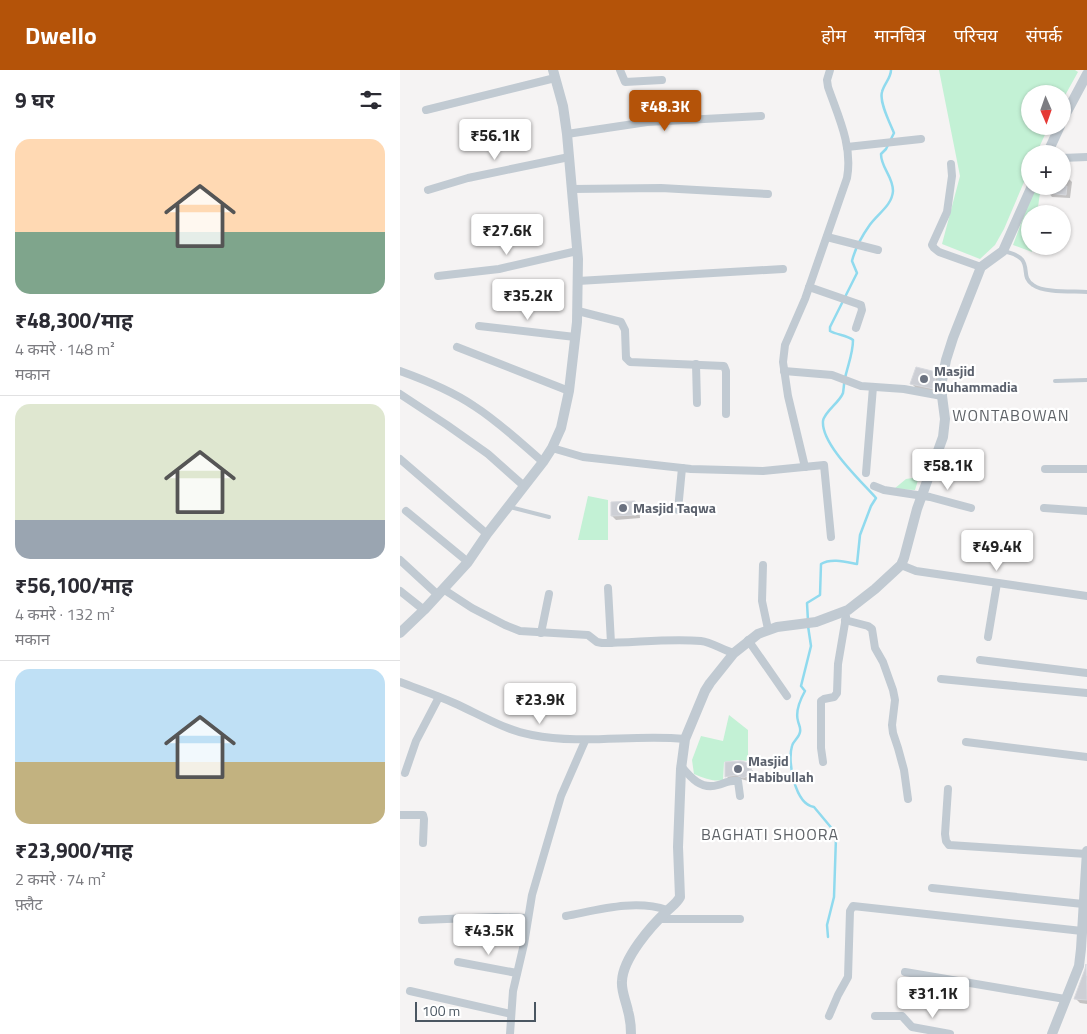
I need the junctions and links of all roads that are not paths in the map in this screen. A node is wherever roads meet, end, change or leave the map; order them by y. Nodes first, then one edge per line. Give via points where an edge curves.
1 (620, 70) edge
2 (830, 70) edge
3 (554, 74) edge
4 (1087, 74) edge
5 (662, 80) dead end
6 (1071, 104) edge
7 (426, 110) dead end
8 (761, 116) dead end
9 (567, 134) junction
10 (921, 139) dead end
11 (847, 147) junction
12 (569, 157) junction
13 (1087, 157) edge
14 (1071, 158) edge
15 (951, 164) dead end
16 (572, 189) junction
17 (428, 190) dead end
18 (768, 194) dead end
19 (1028, 195) edge
20 (827, 237) junction
21 (878, 250) dead end
22 (577, 251) junction
23 (1003, 251) junction
24 (981, 267) junction
25 (783, 269) dead end
26 (438, 276) dead end
27 (578, 281) junction
28 (810, 287) junction
29 (1087, 292) edge
30 (578, 311) junction
31 (479, 326) dead end
32 (856, 328) dead end
33 (575, 338) junction
34 (457, 347) dead end
35 (696, 364) junction
36 (400, 371) edge
37 (784, 371) junction
38 (1087, 380) edge
39 (1055, 381) dead end
40 (873, 387) junction
41 (569, 391) junction
42 (400, 394) edge
43 (942, 396) junction
44 (697, 403) dead end
45 (726, 414) dead end
46 (552, 448) junction
47 (400, 459) edge
48 (543, 462) junction
49 (805, 467) junction
50 (682, 468) junction
51 (1045, 468) dead end
52 (1087, 469) edge
53 (866, 473) dead end
54 (524, 486) junction
55 (874, 486) dead end
56 (922, 496) junction
57 (508, 506) junction
58 (971, 508) dead end
59 (1044, 508) dead end
60 (678, 510) dead end
61 (406, 511) dead end
62 (1087, 511) edge
63 (549, 517) dead end
64 (487, 534) junction
65 (831, 537) dead end
66 (400, 560) edge
67 (468, 562) junction
68 (763, 565) dead end
69 (901, 565) junction
70 (996, 583) junction
71 (608, 588) dead end
72 (400, 591) edge
73 (441, 592) junction
74 (548, 594) dead end
75 (1087, 596) edge
76 (424, 610) junction
77 (846, 615) junction
78 (768, 629) junction
79 (400, 633) edge
80 (541, 633) junction
81 (988, 637) dead end
82 (748, 640) junction
83 (611, 643) junction
84 (734, 653) junction
85 (980, 660) dead end
86 (1087, 673) edge
87 (941, 679) dead end
88 (400, 682) edge
89 (1087, 692) edge
90 (786, 696) dead end
91 (440, 697) junction
92 (685, 739) junction
93 (585, 741) junction
94 (966, 742) dead end
95 (1087, 757) edge
96 (823, 762) dead end
97 (681, 766) junction
98 (405, 773) dead end
99 (948, 789) dead end
100 (740, 796) dead end
101 (908, 799) dead end
102 (400, 815) edge
103 (423, 843) dead end
104 (1087, 853) edge
105 (1086, 866) edge
106 (932, 888) dead end
107 (1085, 899) edge
108 (667, 910) junction
109 (566, 916) dead end
110 (528, 918) junction
111 (740, 918) dead end
112 (659, 919) junction
113 (422, 920) dead end
114 (1082, 932) junction
115 (1084, 950) edge
116 (458, 962) dead end
117 (905, 972) dead end
118 (517, 973) junction
119 (410, 992) dead end
120 (1065, 999) junction
121 (511, 1014) junction
122 (829, 1016) dead end
123 (875, 1016) dead end
124 (910, 1025) junction
125 (510, 1034) edge
126 (631, 1034) edge
127 (909, 1034) edge
128 (950, 1034) edge
129 (1052, 1034) edge

1 - 5 street via 625,82
2 - 11 street via 828,87
3 - 7 street
3 - 9 street
4 - 6 street
8 - 9 street via 647,122
9 - 12 street
10 - 11 street
11 - 20 street via 847,178
12 - 16 street
12 - 17 street via 468,178
13 - 14 street
15 - 24 street via 947,212 932,245 939,252
16 - 18 street via 662,188
16 - 22 street
19 - 23 street
20 - 21 street
20 - 28 street
22 - 26 street via 499,269
22 - 27 street
23 - 24 street
23 - 29 lane via 1024,261 1033,286
24 - 43 street via 946,360
25 - 27 street
27 - 30 street
28 - 32 street via 861,305
28 - 37 street via 785,345
30 - 33 street
30 - 35 street via 620,322 625,330 626,358 630,362
31 - 33 street
33 - 41 street
34 - 41 street
35 - 44 street
35 - 45 street via 725,368
36 - 48 street via 473,405
37 - 40 street via 832,375
37 - 49 street
38 - 39 lane
40 - 43 street
40 - 53 street
41 - 46 street via 561,428
42 - 54 street via 488,454
43 - 56 street via 943,436
46 - 48 street
46 - 50 street via 582,457
47 - 64 street
48 - 54 street
49 - 50 street via 762,471
49 - 65 street via 821,464 826,467
50 - 60 street
51 - 52 street
54 - 57 street
55 - 56 street
56 - 58 street
56 - 69 street
57 - 63 lane
57 - 64 street
59 - 62 street
61 - 67 street
64 - 67 street
66 - 73 street
67 - 73 street
68 - 78 street via 762,601
69 - 70 street via 916,571
69 - 77 street
70 - 75 street
70 - 81 street
71 - 83 street
72 - 76 street
73 - 76 street
73 - 80 street via 505,625 520,631
74 - 80 street
76 - 79 street
77 - 78 street
77 - 96 street via 837,692 834,697 821,701
77 - 101 street via 872,629 875,648 892,683 895,700 893,733 904,770
78 - 82 street
80 - 83 street via 588,635 597,642
82 - 84 street
82 - 90 street
83 - 84 street via 701,641
84 - 92 street via 704,691
85 - 86 street
87 - 89 street
88 - 91 street
91 - 93 street via 517,732
91 - 98 street via 416,742
92 - 93 street
92 - 97 street
93 - 110 street via 554,816
94 - 95 street
97 - 100 street via 691,778 704,785 738,781
97 - 108 street via 678,847 681,892 677,903
99 - 104 street via 944,834 950,845
102 - 103 street via 423,815
104 - 105 street
105 - 107 street
106 - 107 street
107 - 114 street
108 - 109 street via 622,906
108 - 112 street
110 - 113 street
110 - 118 street
111 - 112 street
112 - 126 street via 630,956 623,972 621,982
114 - 115 street
114 - 122 street via 853,906 850,911 848,976
115 - 120 street
116 - 118 street
117 - 120 street
118 - 121 street
119 - 121 street
120 - 129 street
121 - 125 street
123 - 124 street via 902,1016
124 - 127 street
124 - 128 street

